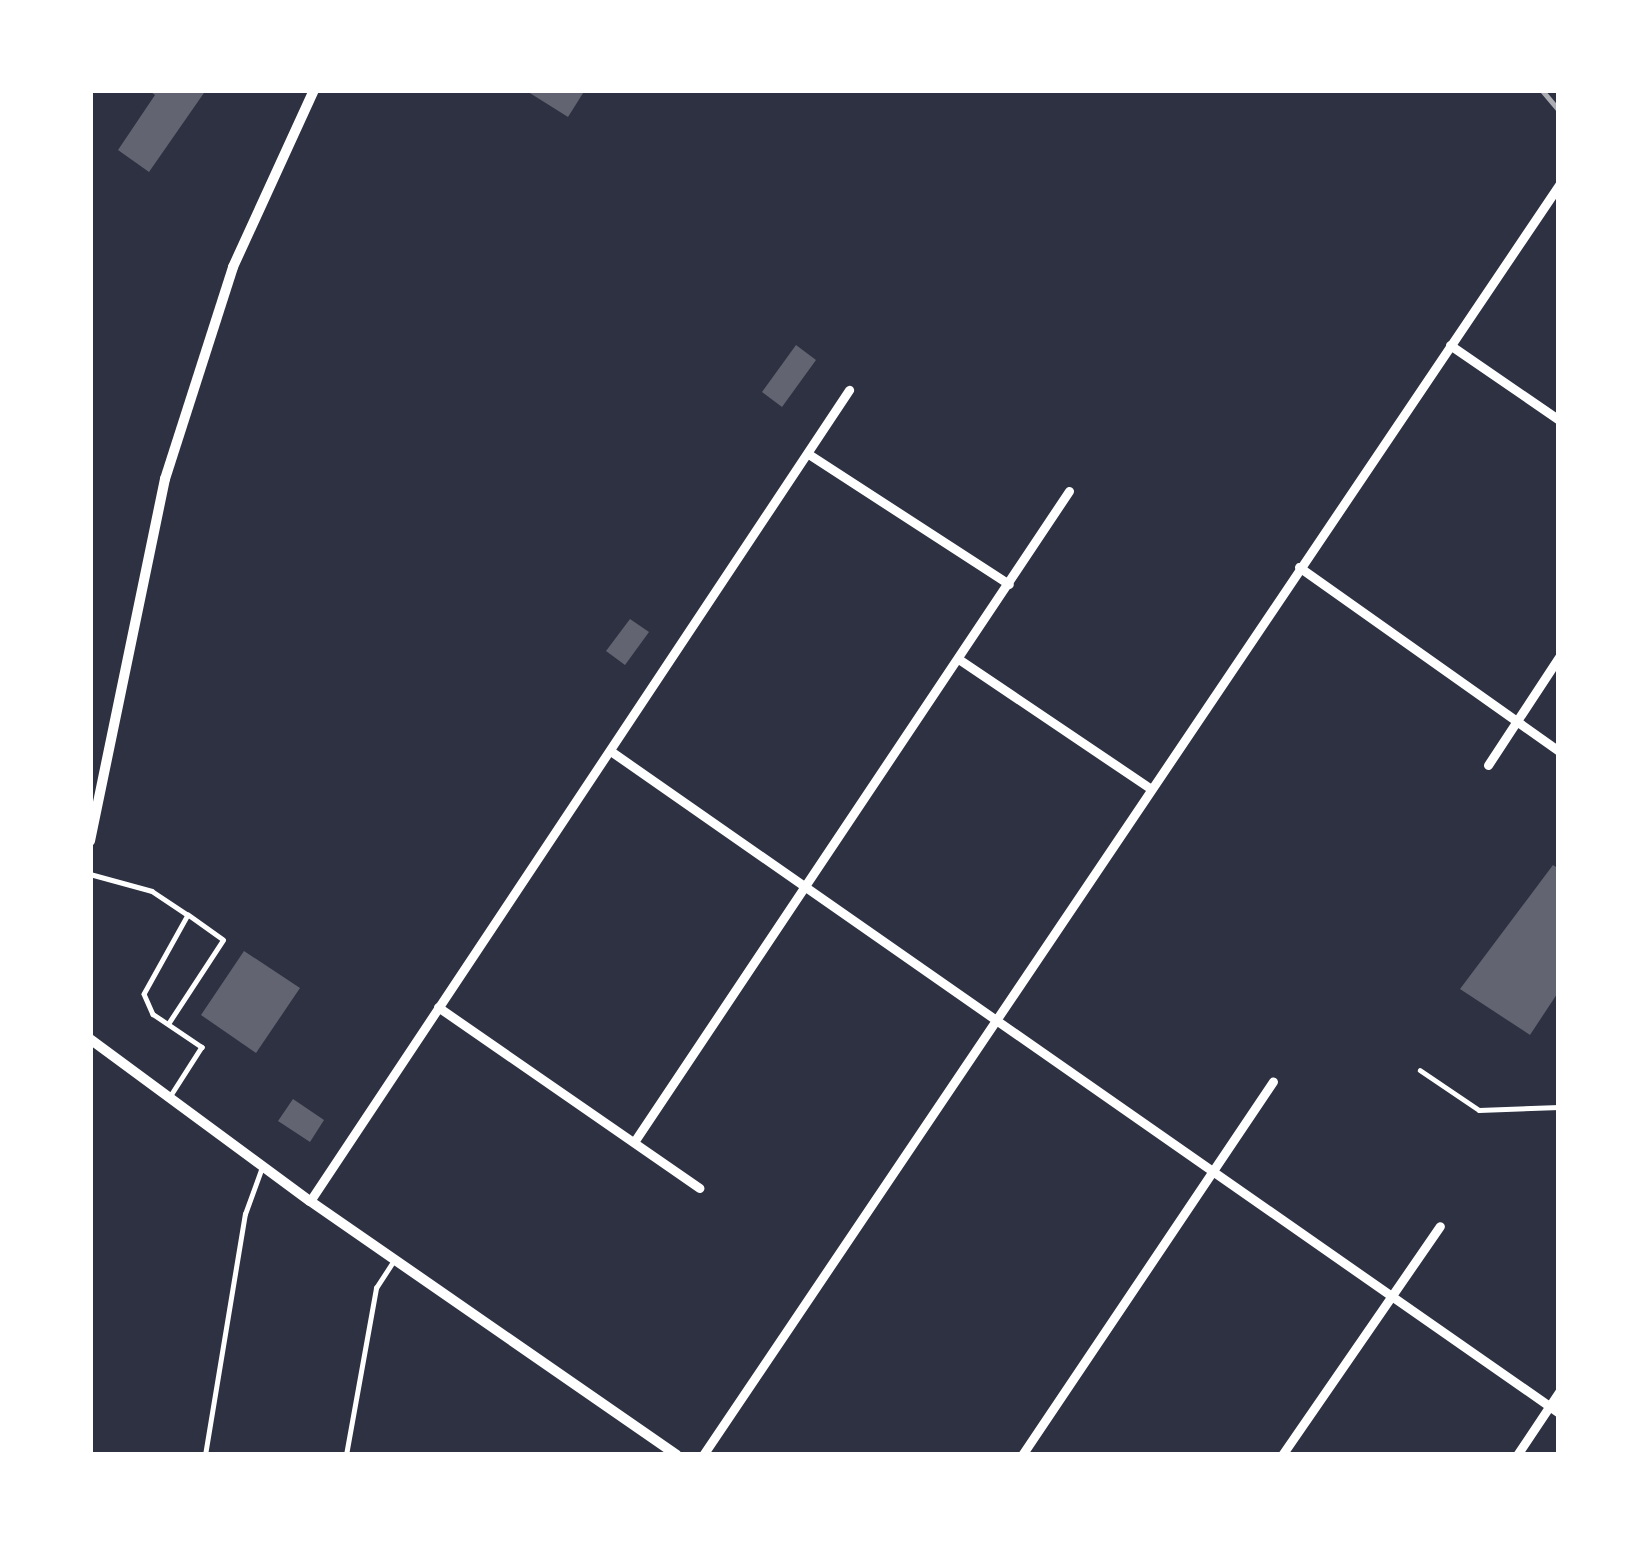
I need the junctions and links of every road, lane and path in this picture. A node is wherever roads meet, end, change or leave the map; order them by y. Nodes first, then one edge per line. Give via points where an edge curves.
1 (314, 90) edge
2 (1559, 185) edge
3 (1450, 345) junction
4 (848, 390) dead end
5 (1559, 420) edge
6 (810, 455) junction
7 (1069, 491) dead end
8 (1299, 567) junction
9 (1009, 584) junction
10 (1559, 657) edge
11 (960, 661) junction
12 (1516, 720) junction
13 (612, 752) junction
14 (1559, 752) edge
15 (1489, 765) dead end
16 (1151, 789) junction
17 (90, 841) edge
18 (90, 874) edge
19 (807, 888) junction
20 (188, 916) junction
21 (438, 1007) junction
22 (995, 1018) junction
23 (168, 1024) junction
24 (90, 1039) edge
25 (1420, 1070) dead end
26 (1273, 1081) dead end
27 (170, 1097) junction
28 (1559, 1107) edge
29 (634, 1142) junction
30 (262, 1165) junction
31 (1212, 1168) junction
32 (699, 1188) dead end
33 (310, 1201) junction
34 (1440, 1226) dead end
35 (395, 1259) junction
36 (1393, 1297) junction
37 (1559, 1391) edge
38 (1554, 1410) edge
39 (205, 1455) edge
40 (346, 1455) edge
41 (677, 1455) edge
42 (704, 1455) edge
43 (1022, 1455) edge
44 (1282, 1455) edge
45 (1517, 1455) edge

1 - 17 street via 234,263 165,479
2 - 3 street
3 - 5 street
3 - 8 street
4 - 6 street
6 - 9 street
6 - 13 street
7 - 9 street
8 - 12 street
8 - 16 street
9 - 11 street
10 - 12 street
11 - 16 street
11 - 19 street
12 - 14 street
12 - 15 street
13 - 19 street
13 - 21 street
16 - 22 street
18 - 20 lane via 152,892
19 - 22 street
19 - 29 street
20 - 23 lane via 144,994
20 - 23 lane via 223,940
21 - 29 street
21 - 33 street
22 - 31 street
22 - 42 street
23 - 27 lane via 202,1047
24 - 27 street
25 - 28 lane via 1479,1111
26 - 31 street
27 - 30 street
29 - 32 street
30 - 33 street
30 - 39 lane via 245,1214
31 - 36 street
31 - 43 street
33 - 35 street
34 - 36 street
35 - 40 lane via 376,1288
35 - 41 street
36 - 38 street
36 - 44 street
37 - 38 street
38 - 45 street

